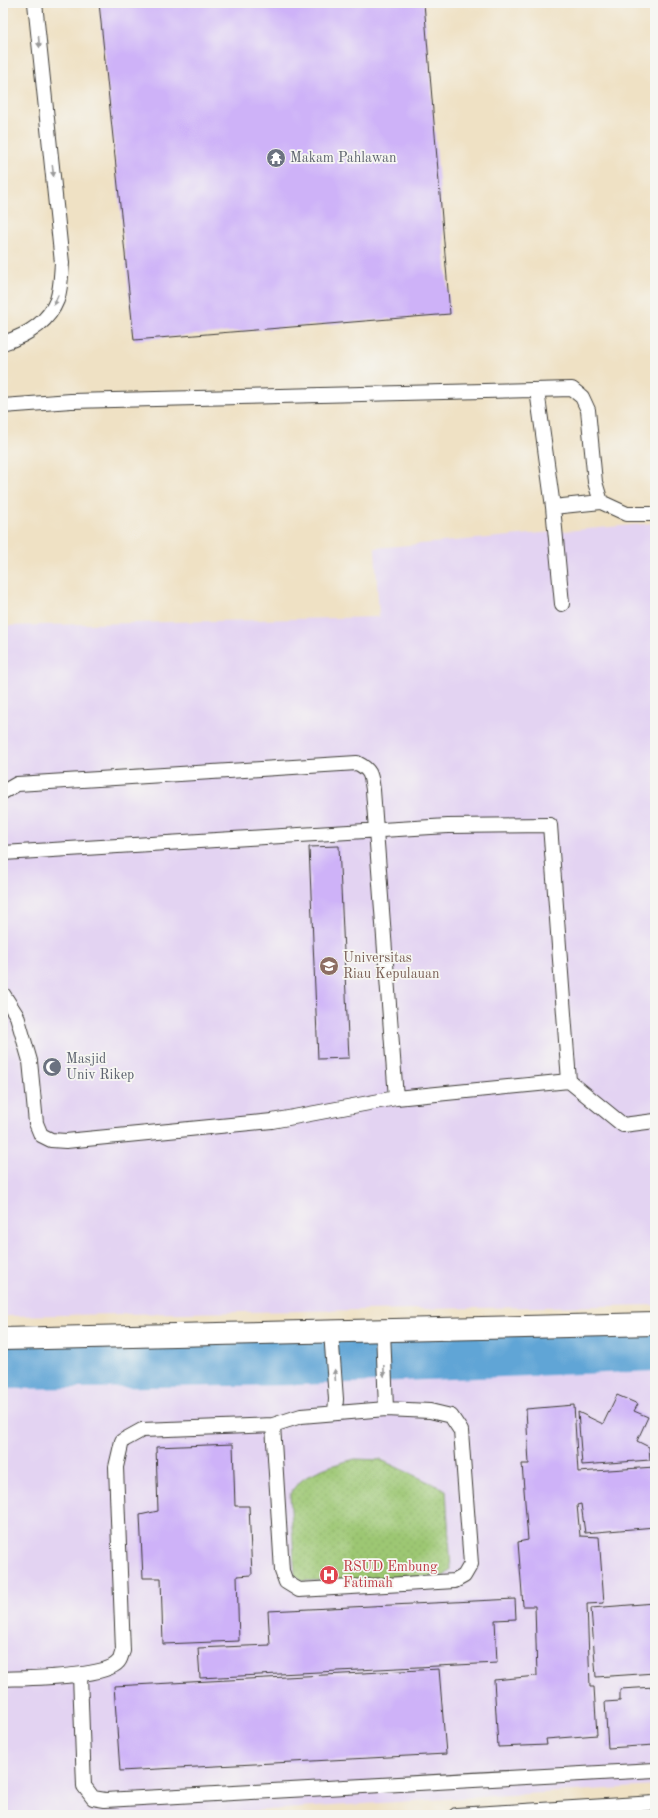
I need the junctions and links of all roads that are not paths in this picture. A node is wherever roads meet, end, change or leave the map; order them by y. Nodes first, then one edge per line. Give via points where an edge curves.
1 (35, 3) edge
2 (3, 343) edge
3 (537, 390) junction
4 (3, 406) edge
5 (601, 502) junction
6 (553, 507) junction
7 (655, 514) edge
8 (562, 604) dead end
9 (3, 792) edge
10 (377, 831) junction
11 (3, 853) edge
12 (3, 994) edge
13 (569, 1081) junction
14 (396, 1098) junction
15 (655, 1122) edge
16 (655, 1324) edge
17 (383, 1338) junction
18 (3, 1339) edge
19 (332, 1341) junction
20 (386, 1403) junction
21 (336, 1406) junction
22 (273, 1425) junction
23 (80, 1675) junction
24 (3, 1679) edge
25 (655, 1770) edge
26 (655, 1803) edge
27 (456, 1815) edge

1 -> 2 lane via 62,263 61,282 56,301 46,316 34,328 18,338
3 - 4 lane via 71,401
3 - 5 lane via 572,389 582,397 588,410 595,482
3 - 6 lane
5 - 6 lane
5 - 7 lane via 627,514
6 - 8 lane
9 - 10 lane via 17,784 357,762 367,768 371,777
10 - 11 lane
10 - 13 lane via 448,826 550,825
10 - 14 lane
12 - 14 lane via 17,1016 30,1061 36,1123 40,1135 51,1140 66,1141 272,1121
13 - 14 lane
13 - 15 lane via 623,1125
16 - 17 street
17 - 19 street
17 -> 20 lane
18 - 19 street
21 -> 19 lane
20 - 21 lane
20 - 22 lane via 451,1416 461,1431 471,1564 464,1576 455,1581 299,1590 286,1582 282,1571
21 - 22 lane
22 - 23 lane via 142,1430 122,1441 116,1467 123,1651 119,1662 109,1669
23 - 24 lane
23 - 25 lane via 84,1786 93,1798
26 - 27 lane

